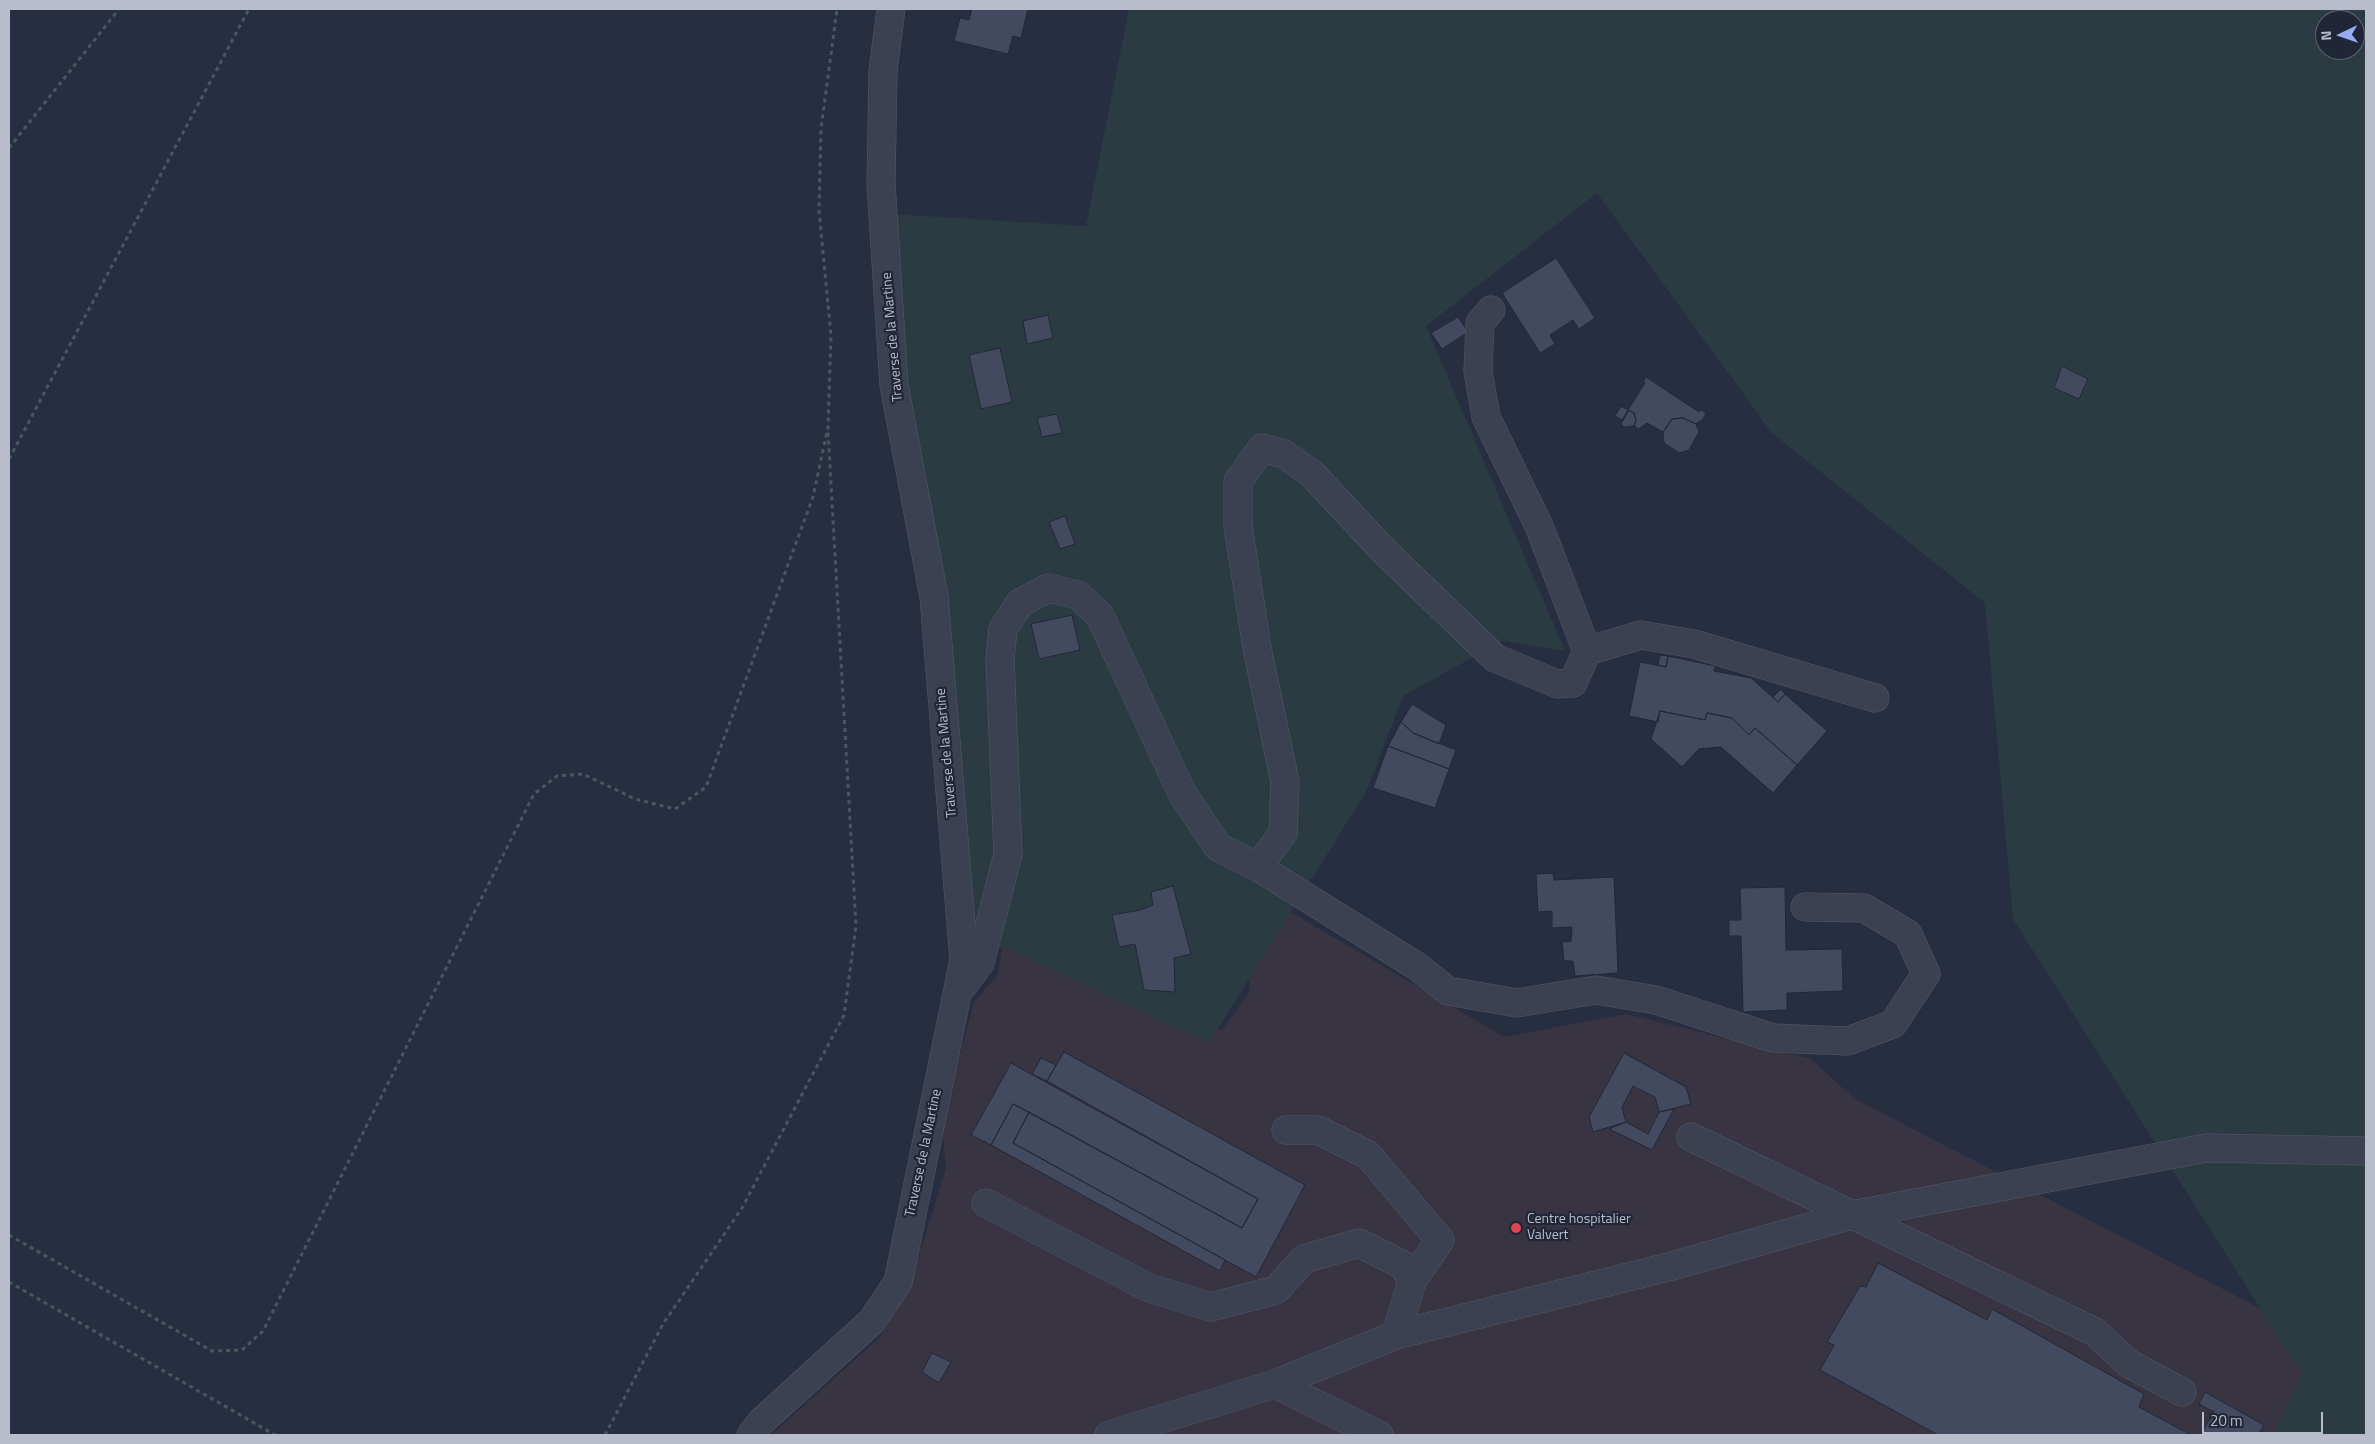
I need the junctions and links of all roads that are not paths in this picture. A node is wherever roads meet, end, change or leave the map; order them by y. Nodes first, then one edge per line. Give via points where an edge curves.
1 (892, 9) edge
2 (1490, 310) dead end
3 (1587, 651) junction
4 (1875, 698) dead end
5 (1258, 867) junction
6 (1805, 907) dead end
7 (958, 992) junction
8 (1286, 1130) dead end
9 (1691, 1137) dead end
10 (2366, 1151) edge
11 (986, 1203) dead end
12 (1852, 1215) junction
13 (1412, 1281) junction
14 (1396, 1335) junction
15 (1275, 1384) junction
16 (2182, 1392) dead end
17 (751, 1435) edge
18 (1109, 1435) edge
19 (1379, 1435) edge

1 - 7 street, Traverse de la Martine via 883,71 881,194 894,385 934,597 964,960
2 - 3 street via 1480,323 1478,371 1486,417 1539,526
3 - 4 street via 1641,635 1694,644
3 - 5 street via 1573,683 1556,684 1495,658 1384,550 1312,474 1284,454 1262,448 1238,481 1238,526 1257,648 1286,782 1283,833
5 - 6 street via 1418,967 1448,991 1517,1004 1596,990 1656,1000 1773,1038 1848,1041 1894,1024 1926,974 1908,934 1864,908
5 - 7 street via 1218,847 1182,793 1100,616 1078,595 1048,588 1020,602 1003,629 1000,659 1008,854 980,963
7 - 17 street, Traverse de la Martine via 898,1282 872,1321 761,1422
8 - 13 street via 1318,1130 1368,1155 1440,1240
9 - 12 street
10 - 12 street via 2206,1148
11 - 13 street via 1149,1288 1211,1307 1276,1290 1304,1260 1359,1243 1403,1265
12 - 14 street via 1672,1266
12 - 16 street via 2095,1332 2128,1363
13 - 14 street
14 - 15 street
15 - 18 street
15 - 19 street

